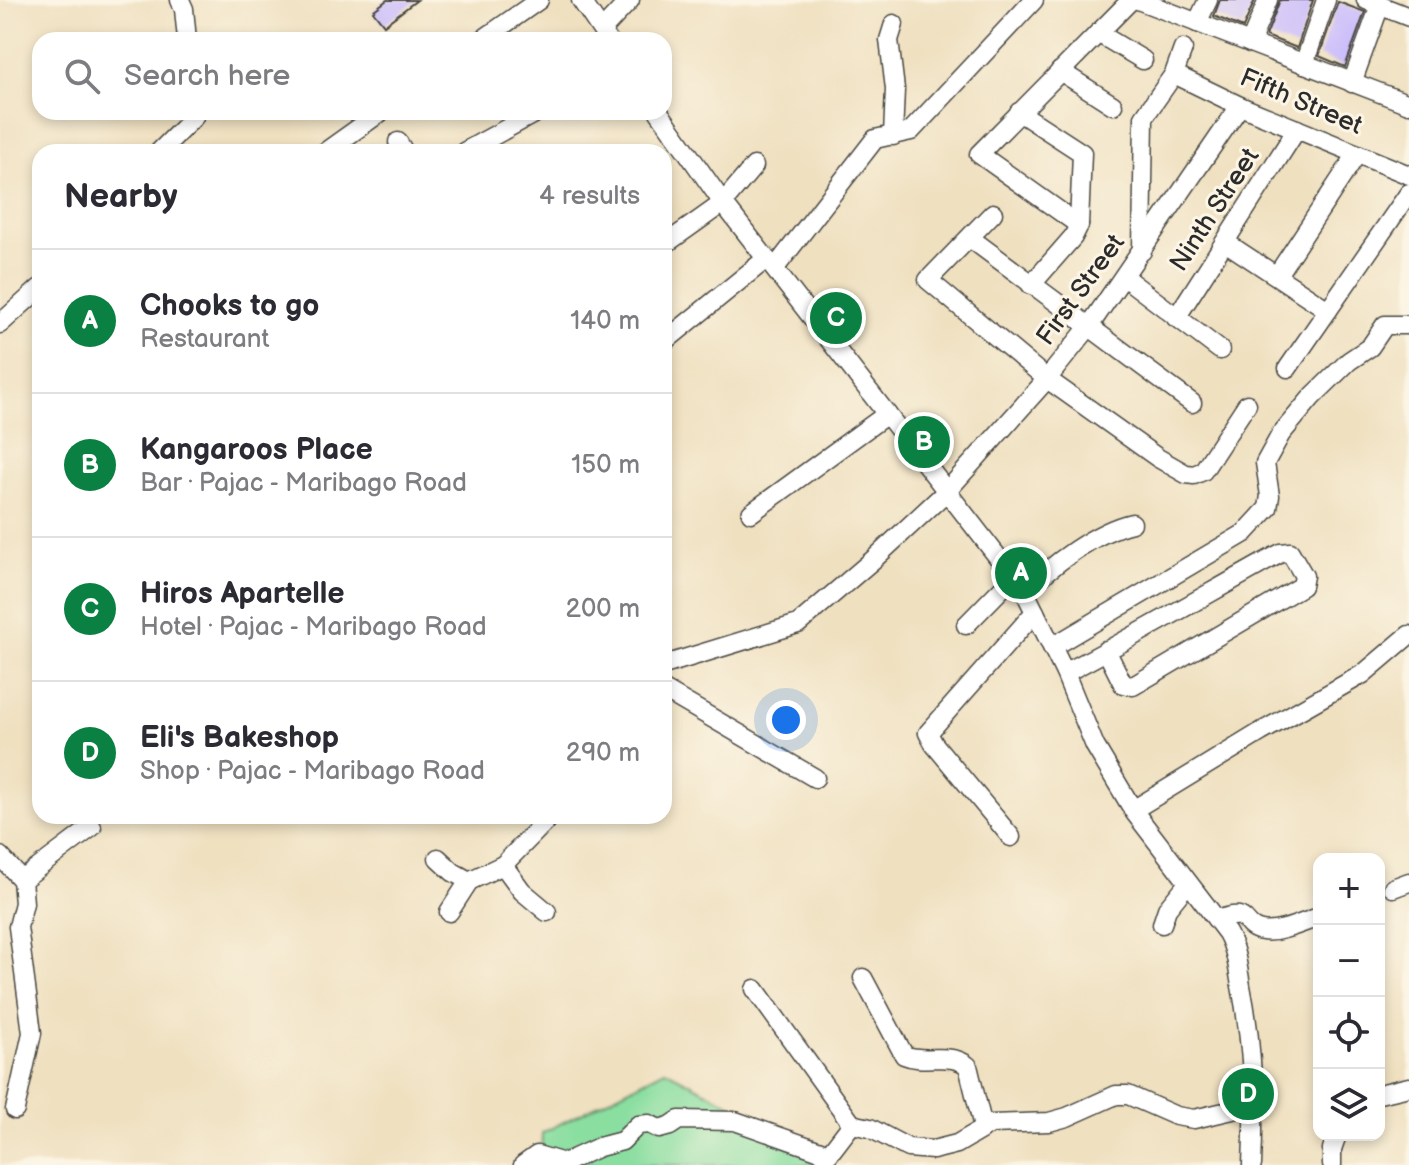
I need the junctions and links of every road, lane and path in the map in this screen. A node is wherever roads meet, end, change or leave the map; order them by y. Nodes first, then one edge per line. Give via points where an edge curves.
1 (180, 0) edge
2 (539, 0) edge
3 (581, 0) edge
4 (630, 0) edge
5 (1034, 0) edge
6 (1131, 0) edge
7 (1138, 0) edge
8 (1208, 0) edge
9 (1268, 0) edge
10 (1326, 0) edge
11 (1373, 3) edge
12 (1409, 17) edge
13 (1197, 23) junction
14 (894, 24) dead end
15 (186, 32) edge
16 (493, 32) edge
17 (603, 32) edge
18 (607, 32) edge
19 (1098, 33) junction
20 (1250, 43) junction
21 (1183, 49) dead end
22 (1143, 60) dead end
23 (1304, 64) junction
24 (1060, 71) junction
25 (1174, 74) junction
26 (1352, 83) junction
27 (1409, 104) edge
28 (1113, 105) dead end
29 (1240, 106) junction
30 (1019, 112) junction
31 (191, 120) edge
32 (370, 120) edge
33 (522, 120) edge
34 (665, 120) edge
35 (1297, 129) junction
36 (893, 136) junction
37 (167, 144) edge
38 (336, 144) edge
39 (479, 144) edge
40 (1357, 154) junction
41 (754, 166) dead end
42 (1409, 175) edge
43 (1409, 193) edge
44 (723, 203) junction
45 (993, 213) dead end
46 (1079, 225) junction
47 (970, 238) junction
48 (672, 239) edge
49 (1225, 242) junction
50 (1142, 251) junction
51 (770, 263) junction
52 (1277, 275) junction
53 (1124, 277) junction
54 (1031, 285) junction
55 (32, 295) edge
56 (1328, 310) junction
57 (1176, 318) junction
58 (0, 324) edge
59 (1409, 325) edge
60 (1088, 328) junction
61 (672, 336) edge
62 (1220, 350) dead end
63 (1288, 368) dead end
64 (1047, 379) junction
65 (1192, 403) dead end
66 (1247, 404) dead end
67 (887, 414) junction
68 (947, 491) junction
69 (751, 513) dead end
70 (1132, 523) dead end
71 (1013, 577) junction
72 (1025, 592) junction
73 (1035, 612) junction
74 (966, 625) dead end
75 (1409, 635) edge
76 (1052, 647) junction
77 (1106, 650) junction
78 (672, 663) edge
79 (1065, 673) junction
80 (672, 695) edge
81 (815, 778) dead end
82 (1133, 810) junction
83 (543, 824) edge
84 (92, 827) dead end
85 (1011, 837) dead end
86 (0, 856) edge
87 (438, 858) dead end
88 (503, 865) junction
89 (22, 880) junction
90 (469, 881) junction
91 (1188, 883) junction
92 (449, 912) dead end
93 (547, 912) dead end
94 (1313, 919) edge
95 (1217, 920) junction
96 (1162, 924) dead end
97 (863, 978) dead end
98 (755, 989) dead end
99 (1409, 1087) edge
100 (1385, 1093) edge
101 (1254, 1105) junction
102 (15, 1110) dead end
103 (852, 1124) junction
104 (983, 1127) junction
105 (1335, 1141) edge
106 (827, 1160) edge
107 (523, 1165) edge
108 (1252, 1165) edge
109 (1332, 1165) edge

1 - 15 street
2 - 16 street
3 - 17 street
4 - 18 street
5 - 36 street via 911,131
6 - 19 street
7 - 13 street
8 - 13 street
9 - 20 street
10 - 23 street
11 - 12 street
11 - 26 street
13 - 20 street
14 - 36 street via 889,40
19 - 22 street
19 - 24 street
20 - 23 street
21 - 25 street
23 - 26 street
24 - 28 street
24 - 30 street
25 - 29 street, Fifth Street
25 - 50 street via 1144,117
26 - 27 street
29 - 35 street, Fifth Street
29 - 50 street, First Street
30 - 46 street via 1082,153
30 - 46 street via 979,154
31 - 37 street
32 - 38 street
33 - 39 street
34 - 44 street
35 - 40 street, Fifth Street
35 - 49 street, Ninth Street
36 - 51 street via 875,139
40 - 42 street, Fifth Street
40 - 52 street
41 - 44 street
43 - 56 street
44 - 48 street
44 - 51 street
45 - 47 street
46 - 54 street
47 - 54 street
47 - 64 street via 928,280
49 - 52 street
49 - 57 street, Ninth Street
50 - 53 street, First Street
51 - 61 street
51 - 67 street
52 - 56 street
53 - 57 street
53 - 60 street, First Street
54 - 60 street
55 - 58 street
56 - 63 street
57 - 62 street
59 - 76 street via 1385,325 1370,347 1312,397 1281,434 1265,463 1268,508 1245,533
60 - 64 street, First Street
60 - 65 street
64 - 66 street via 1194,475 1203,471
64 - 68 street, First Street
67 - 68 street
67 - 69 street
68 - 71 street
68 - 78 street, First Street via 798,624
70 - 72 street via 1066,556
71 - 72 street
71 - 74 street
72 - 73 street
73 - 76 street
73 - 85 street via 928,733
75 - 82 street via 1363,674
76 - 79 street
77 - 77 street via 1281,553 1290,552 1304,576 1302,586 1133,686 1123,684
77 - 79 street
79 - 82 street via 1095,746
80 - 81 street
82 - 91 street
83 - 88 street
84 - 89 street
86 - 89 street
87 - 90 street
88 - 90 street
88 - 93 street
89 - 102 street via 18,927 32,1033
90 - 92 street
91 - 95 street
91 - 96 street
94 - 95 street via 1265,932 1241,915
95 - 101 street via 1233,944 1248,1020
97 - 104 street via 904,1055 955,1059 968,1066
98 - 103 street
99 - 100 street
101 - 104 street via 1194,1119 1122,1094 1058,1120
101 - 108 street
103 - 104 street via 908,1148 933,1150 957,1144
103 - 106 street
105 - 109 street
106 - 107 street via 735,1121 679,1120 659,1129 638,1125 622,1141 564,1163 537,1155

